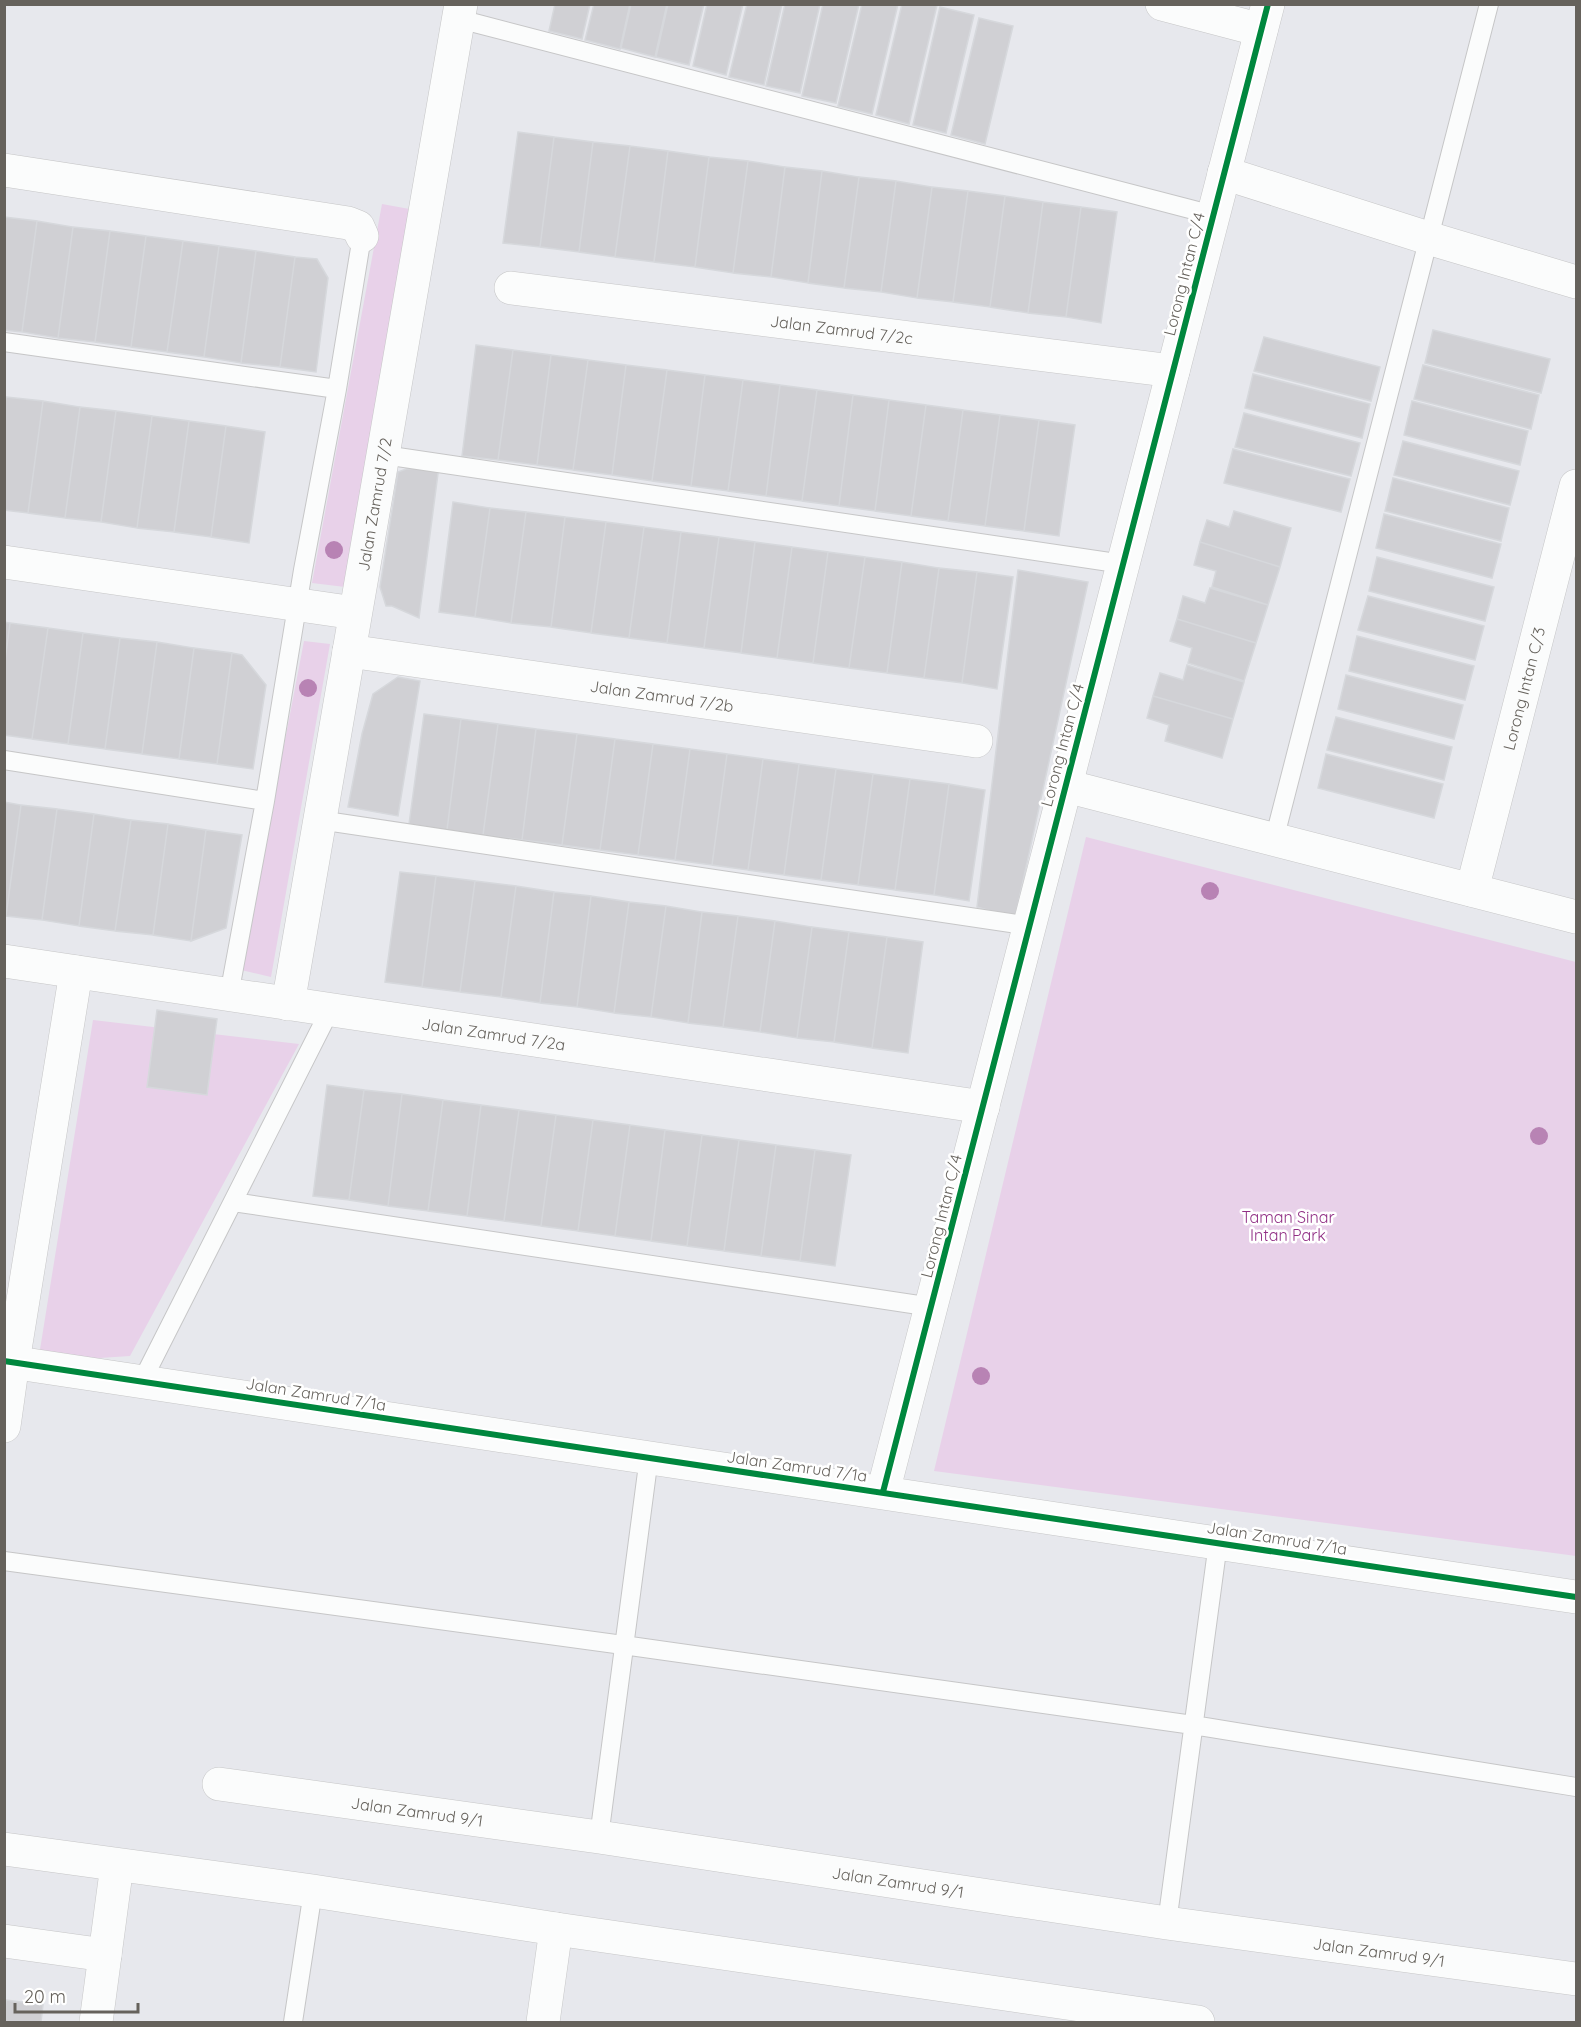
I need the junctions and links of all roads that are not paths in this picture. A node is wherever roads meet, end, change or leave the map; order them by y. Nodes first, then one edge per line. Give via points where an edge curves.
1 (1162, 4) edge
2 (1489, 4) edge
3 (460, 12) edge
4 (1264, 17) edge
5 (4, 170) edge
6 (1224, 173) junction
7 (1213, 215) junction
8 (362, 236) joint
9 (1428, 238) junction
10 (1576, 282) edge
11 (511, 288) dead end
12 (4, 342) edge
13 (1173, 371) junction
14 (337, 389) junction
15 (384, 455) junction
16 (1576, 486) edge
17 (4, 562) edge
18 (1123, 564) junction
19 (299, 605) junction
20 (355, 613) junction
21 (349, 651) junction
22 (976, 741) dead end
23 (4, 760) edge
24 (1066, 786) junction
25 (265, 801) junction
26 (320, 820) junction
27 (1274, 840) junction
28 (1472, 890) junction
29 (1576, 917) edge
30 (1030, 926) junction
31 (4, 961) edge
32 (76, 972) junction
33 (229, 995) junction
34 (288, 1004) junction
35 (330, 1010) junction
36 (983, 1107) junction
37 (233, 1202) junction
38 (932, 1307) junction
39 (9, 1361) edge
40 (142, 1382) junction
41 (4, 1426) edge
42 (649, 1457) junction
43 (883, 1492) junction
44 (1218, 1543) junction
45 (4, 1562) edge
46 (1576, 1596) edge
47 (623, 1645) junction
48 (1193, 1725) junction
49 (219, 1784) dead end
50 (1576, 1787) edge
51 (599, 1837) junction
52 (4, 1849) edge
53 (117, 1865) junction
54 (313, 1891) junction
55 (1167, 1923) junction
56 (556, 1929) junction
57 (4, 1941) edge
58 (105, 1955) junction
59 (1576, 1979) edge
60 (96, 2022) edge
61 (293, 2022) edge
62 (543, 2022) edge
63 (1198, 2022) edge

1 - 4 street
2 - 9 lane
3 - 7 lane
3 - 15 street, Jalan Zamrud 7/2
4 - 6 street, Lorong Intan C/4
5 - 8 street via 348,223 358,228
6 - 7 street, Lorong Intan C/4
6 - 9 street
7 - 13 street, Lorong Intan C/4
8 - 14 lane
9 - 10 street
9 - 27 lane
11 - 13 street, Jalan Zamrud 7/2c
12 - 14 lane
13 - 18 street, Lorong Intan C/4
14 - 19 lane
15 - 18 lane
15 - 20 street, Jalan Zamrud 7/2
16 - 28 street, Lorong Intan C/3
17 - 19 street
18 - 24 street, Lorong Intan C/4
19 - 20 street
19 - 25 lane
20 - 21 street, Jalan Zamrud 7/2
21 - 22 street, Jalan Zamrud 7/2b
21 - 26 street, Jalan Zamrud 7/2
23 - 25 lane
24 - 27 street
24 - 30 street, Lorong Intan C/4
25 - 33 lane
26 - 30 lane
26 - 34 street, Jalan Zamrud 7/2
27 - 28 street
28 - 29 street
30 - 36 street, Lorong Intan C/4
31 - 32 street, Jalan Zamrud 7/2a
32 - 33 street, Jalan Zamrud 7/2a
32 - 39 street
33 - 34 street, Jalan Zamrud 7/2a
34 - 35 street, Jalan Zamrud 7/2a
35 - 36 street, Jalan Zamrud 7/2a
35 - 37 lane
36 - 38 street, Lorong Intan C/4
37 - 38 lane
37 - 40 lane
38 - 43 street, Lorong Intan C/4
39 - 40 street, Jalan Zamrud 7/1a
39 - 41 street
40 - 42 street, Jalan Zamrud 7/1a
42 - 43 street, Jalan Zamrud 7/1a
42 - 47 lane
43 - 44 street, Jalan Zamrud 7/1a
44 - 46 street, Jalan Zamrud 7/1a
44 - 48 lane
45 - 47 lane
47 - 48 lane
47 - 51 lane
48 - 50 lane
48 - 55 lane
49 - 51 street, Jalan Zamrud 9/1
51 - 55 street, Jalan Zamrud 9/1
52 - 53 street
53 - 54 street
53 - 58 street
54 - 56 street
54 - 61 lane
55 - 59 street, Jalan Zamrud 9/1
56 - 62 street
56 - 63 street
57 - 58 street
58 - 60 street

